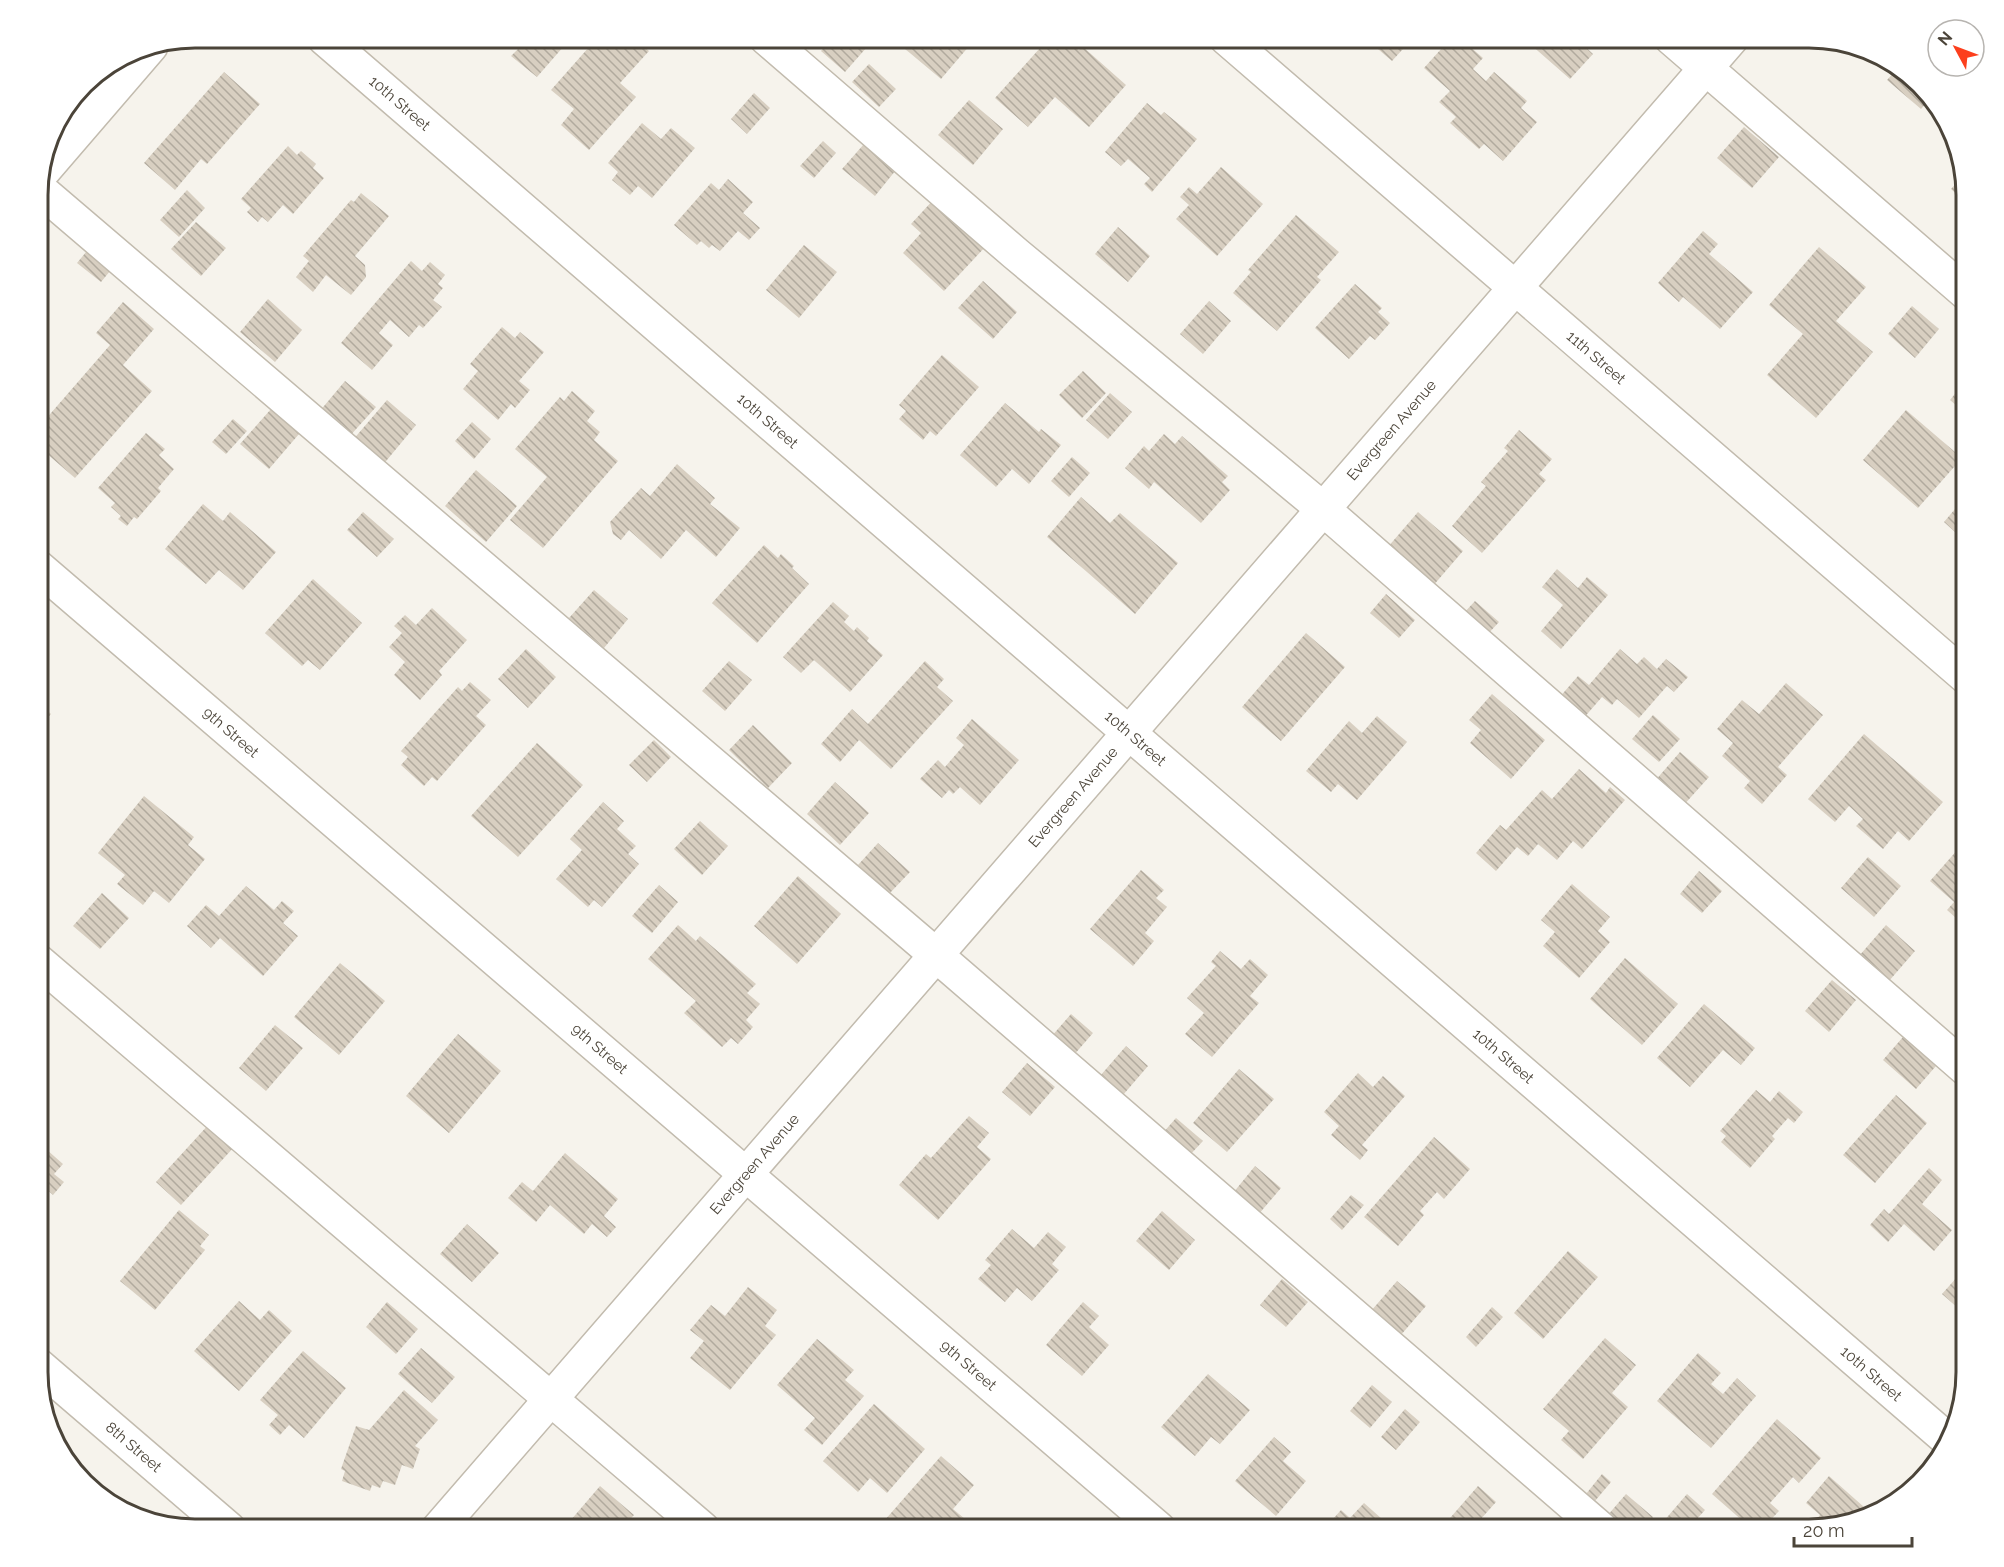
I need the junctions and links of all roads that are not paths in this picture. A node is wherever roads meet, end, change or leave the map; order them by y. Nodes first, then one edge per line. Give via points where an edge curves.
1 (336, 48) edge
2 (778, 48) edge
3 (1238, 48) edge
4 (1683, 48) edge
5 (1723, 48) edge
6 (140, 59) edge
7 (1706, 67) junction
8 (52, 161) edge
9 (48, 197) edge
10 (1956, 284) edge
11 (1515, 287) junction
12 (1323, 509) junction
13 (48, 576) edge
14 (1956, 668) edge
15 (1129, 733) junction
16 (936, 955) junction
17 (48, 970) edge
18 (1956, 1061) edge
19 (745, 1176) junction
20 (48, 1374) edge
21 (551, 1400) junction
22 (1942, 1434) edge
23 (216, 1519) edge
24 (448, 1519) edge
25 (690, 1519) edge
26 (1146, 1519) edge
27 (1588, 1519) edge

1 - 15 street, 10th Street
2 - 12 street via 1016,254
3 - 11 street, 11th Street
4 - 7 street
5 - 7 street, Evergreen Avenue
6 - 8 street
7 - 10 street
7 - 11 street, Evergreen Avenue
9 - 16 street
11 - 12 street, Evergreen Avenue
11 - 14 street, 11th Street
12 - 15 street, Evergreen Avenue
12 - 18 street
13 - 19 street, 9th Street
15 - 16 street, Evergreen Avenue
15 - 22 street, 10th Street
16 - 19 street, Evergreen Avenue
16 - 27 street
17 - 21 street
19 - 21 street, Evergreen Avenue
19 - 26 street, 9th Street
20 - 23 street, 8th Street
21 - 24 street, Evergreen Avenue
21 - 25 street

